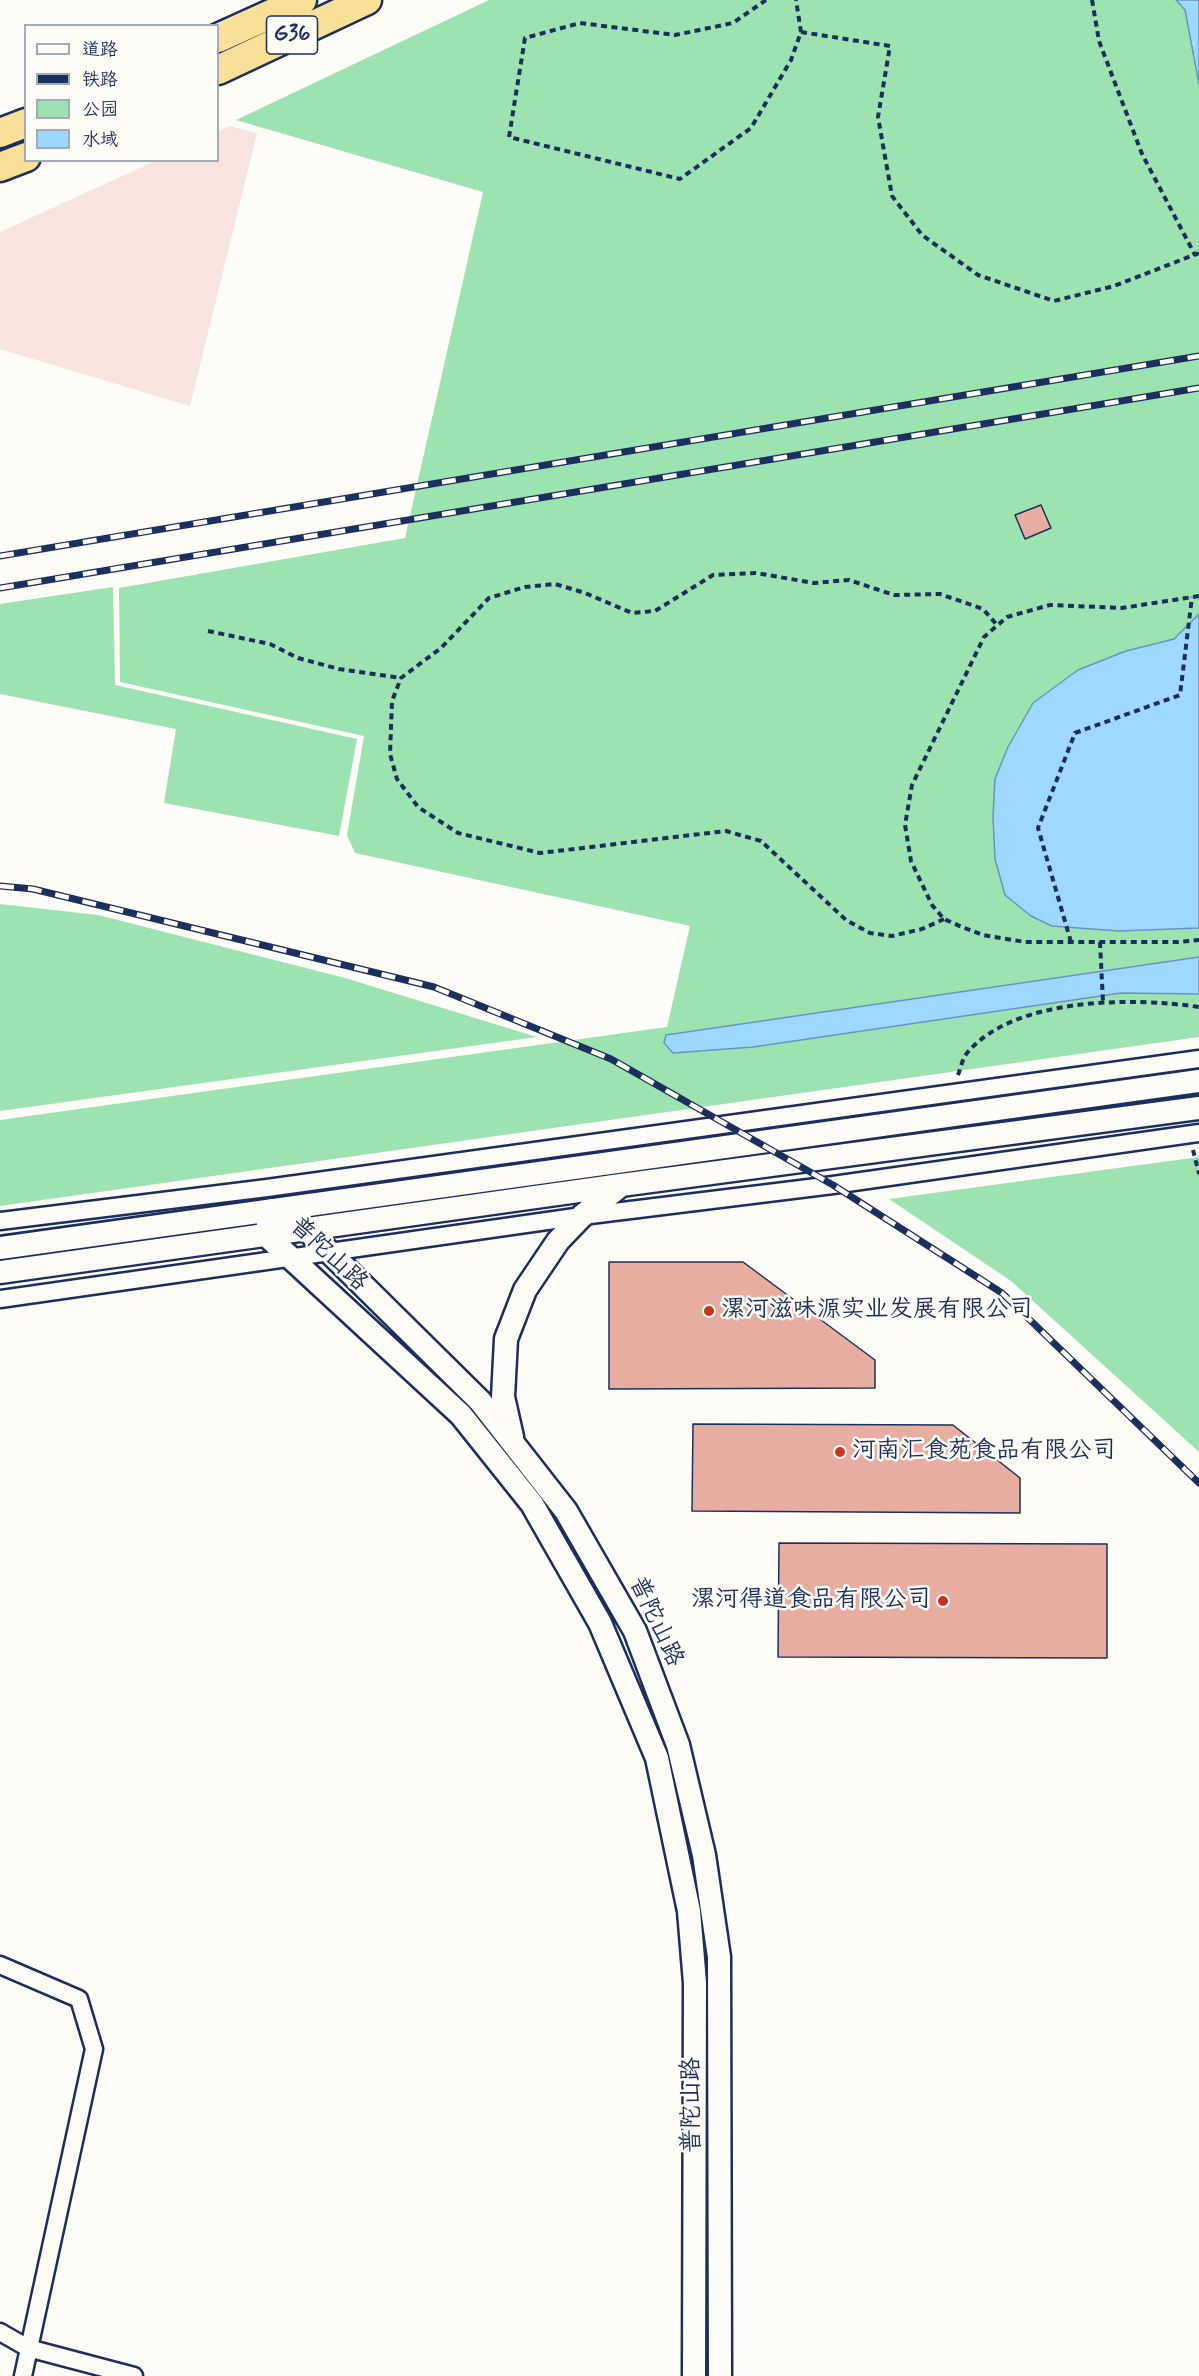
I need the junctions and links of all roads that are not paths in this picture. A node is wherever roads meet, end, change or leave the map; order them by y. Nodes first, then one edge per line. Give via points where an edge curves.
1 (302, 0) edge
2 (367, 0) edge
3 (219, 38) edge
4 (219, 70) edge
5 (24, 124) edge
6 (0, 133) edge
7 (24, 158) edge
8 (0, 167) edge
9 (1199, 1059) edge
10 (1199, 1081) edge
11 (1199, 1108) edge
12 (1194, 1134) edge
13 (621, 1185) junction
14 (267, 1188) junction
15 (271, 1210) junction
16 (582, 1216) junction
17 (0, 1221) edge
18 (307, 1230) junction
19 (266, 1235) junction
20 (0, 1248) edge
21 (330, 1253) junction
22 (291, 1258) junction
23 (0, 1272) edge
24 (0, 1299) edge
25 (514, 1444) junction
26 (0, 1965) edge
27 (0, 2332) edge
28 (28, 2348) junction
29 (23, 2376) edge
30 (134, 2376) edge
31 (694, 2376) edge
32 (720, 2376) edge

1 - 3 highway, G36
2 - 4 highway, G36
5 - 6 highway
7 - 8 highway
9 - 14 street
10 - 15 main road
11 - 13 main road
12 - 16 street
13 - 16 main road
13 - 18 main road
14 - 15 street
14 - 17 street
15 - 18 main road, 普陀山路
15 - 19 main road, 普陀山路
15 - 20 main road
16 - 21 street
16 - 25 main road via 558,1241 525,1290 507,1339 503,1397
18 - 19 main road
18 - 21 main road, 普陀山路
19 - 22 main road, 普陀山路
19 - 23 main road
21 - 22 street
21 - 25 main road, 普陀山路 via 480,1401
22 - 24 street
22 - 31 main road, 普陀山路 via 461,1415 532,1504 600,1623 657,1758 690,1911 695,1983
25 - 32 main road, 普陀山路 via 566,1511 634,1631 678,1745 704,1855 719,1957
26 - 28 street via 80,1999 93,2049
27 - 28 street
28 - 29 street
28 - 30 street

